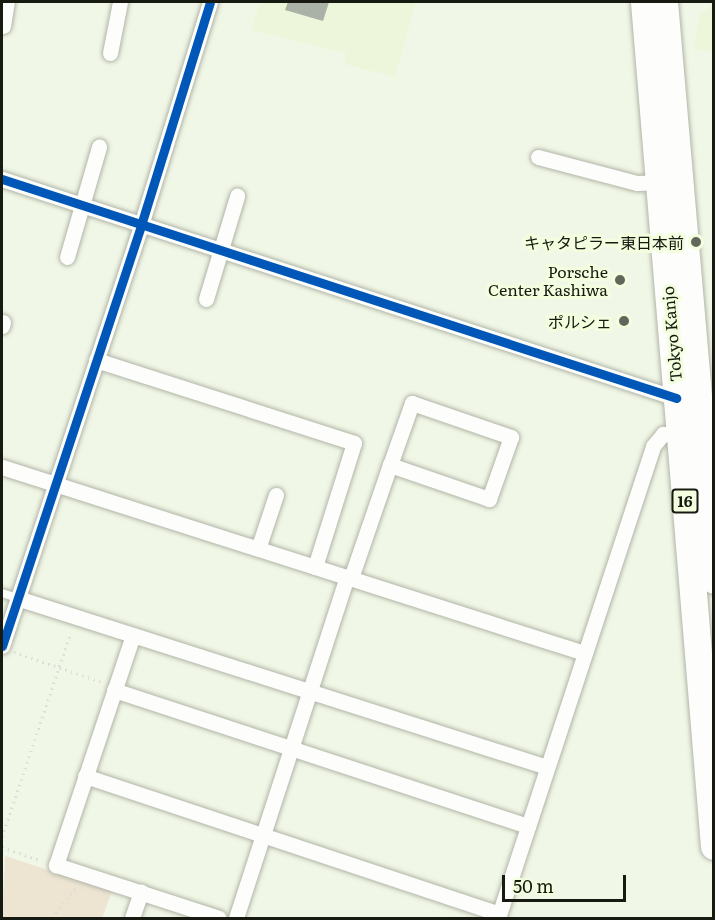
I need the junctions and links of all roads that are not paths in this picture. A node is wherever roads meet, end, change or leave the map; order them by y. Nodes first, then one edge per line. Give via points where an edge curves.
1 (7, 2) edge
2 (120, 2) edge
3 (210, 2) edge
4 (644, 2) edge
5 (664, 2) edge
6 (3, 26) dead end
7 (110, 54) dead end
8 (99, 147) dead end
9 (538, 157) dead end
10 (2, 179) edge
11 (668, 182) junction
12 (237, 196) dead end
13 (81, 206) junction
14 (141, 225) junction
15 (220, 250) junction
16 (67, 257) dead end
17 (206, 298) dead end
18 (96, 360) junction
19 (676, 398) junction
20 (698, 436) edge
21 (390, 465) junction
22 (2, 467) edge
23 (55, 484) junction
24 (276, 495) dead end
25 (258, 549) junction
26 (315, 567) junction
27 (349, 578) junction
28 (714, 580) edge
29 (2, 593) edge
30 (17, 598) junction
31 (133, 635) junction
32 (6, 648) edge
33 (584, 653) junction
34 (114, 688) junction
35 (309, 691) junction
36 (291, 748) junction
37 (547, 767) junction
38 (85, 777) junction
39 (528, 826) junction
40 (263, 836) junction
41 (714, 846) edge
42 (141, 892) junction
43 (498, 916) edge
44 (132, 918) edge
45 (219, 918) edge
46 (236, 918) edge

1 - 6 street
2 - 7 street
3 - 14 street
4 - 11 highway, Tokyo Kanjo / 16
5 - 11 highway, Tokyo Kanjo / 16
8 - 13 street
9 - 11 street via 637,183
10 - 13 street
11 - 19 highway, Tokyo Kanjo / 16
11 - 20 highway, Tokyo Kanjo / 16
12 - 15 street
13 - 14 street
13 - 16 street
14 - 15 street
14 - 18 street
15 - 17 street
15 - 19 street
18 - 23 street
18 - 26 street via 354,443
19 - 20 highway, Tokyo Kanjo / 16
20 - 28 highway, Tokyo Kanjo / 16
20 - 33 street via 663,434 653,446
20 - 41 highway, Tokyo Kanjo / 16
21 - 21 street via 489,499 511,437 412,403
21 - 27 street
22 - 23 street
23 - 25 street
23 - 30 street
24 - 25 street
25 - 26 street
26 - 27 street
27 - 33 street
27 - 35 street
29 - 30 lane
30 - 31 street
30 - 32 street
31 - 34 street
31 - 35 street
33 - 37 street
34 - 36 street
34 - 38 street
35 - 36 street
35 - 37 street
36 - 39 street
36 - 40 street
37 - 39 street
38 - 40 street
38 - 42 street via 56,865
39 - 43 street
40 - 43 street
40 - 46 street
42 - 44 street
42 - 45 street

